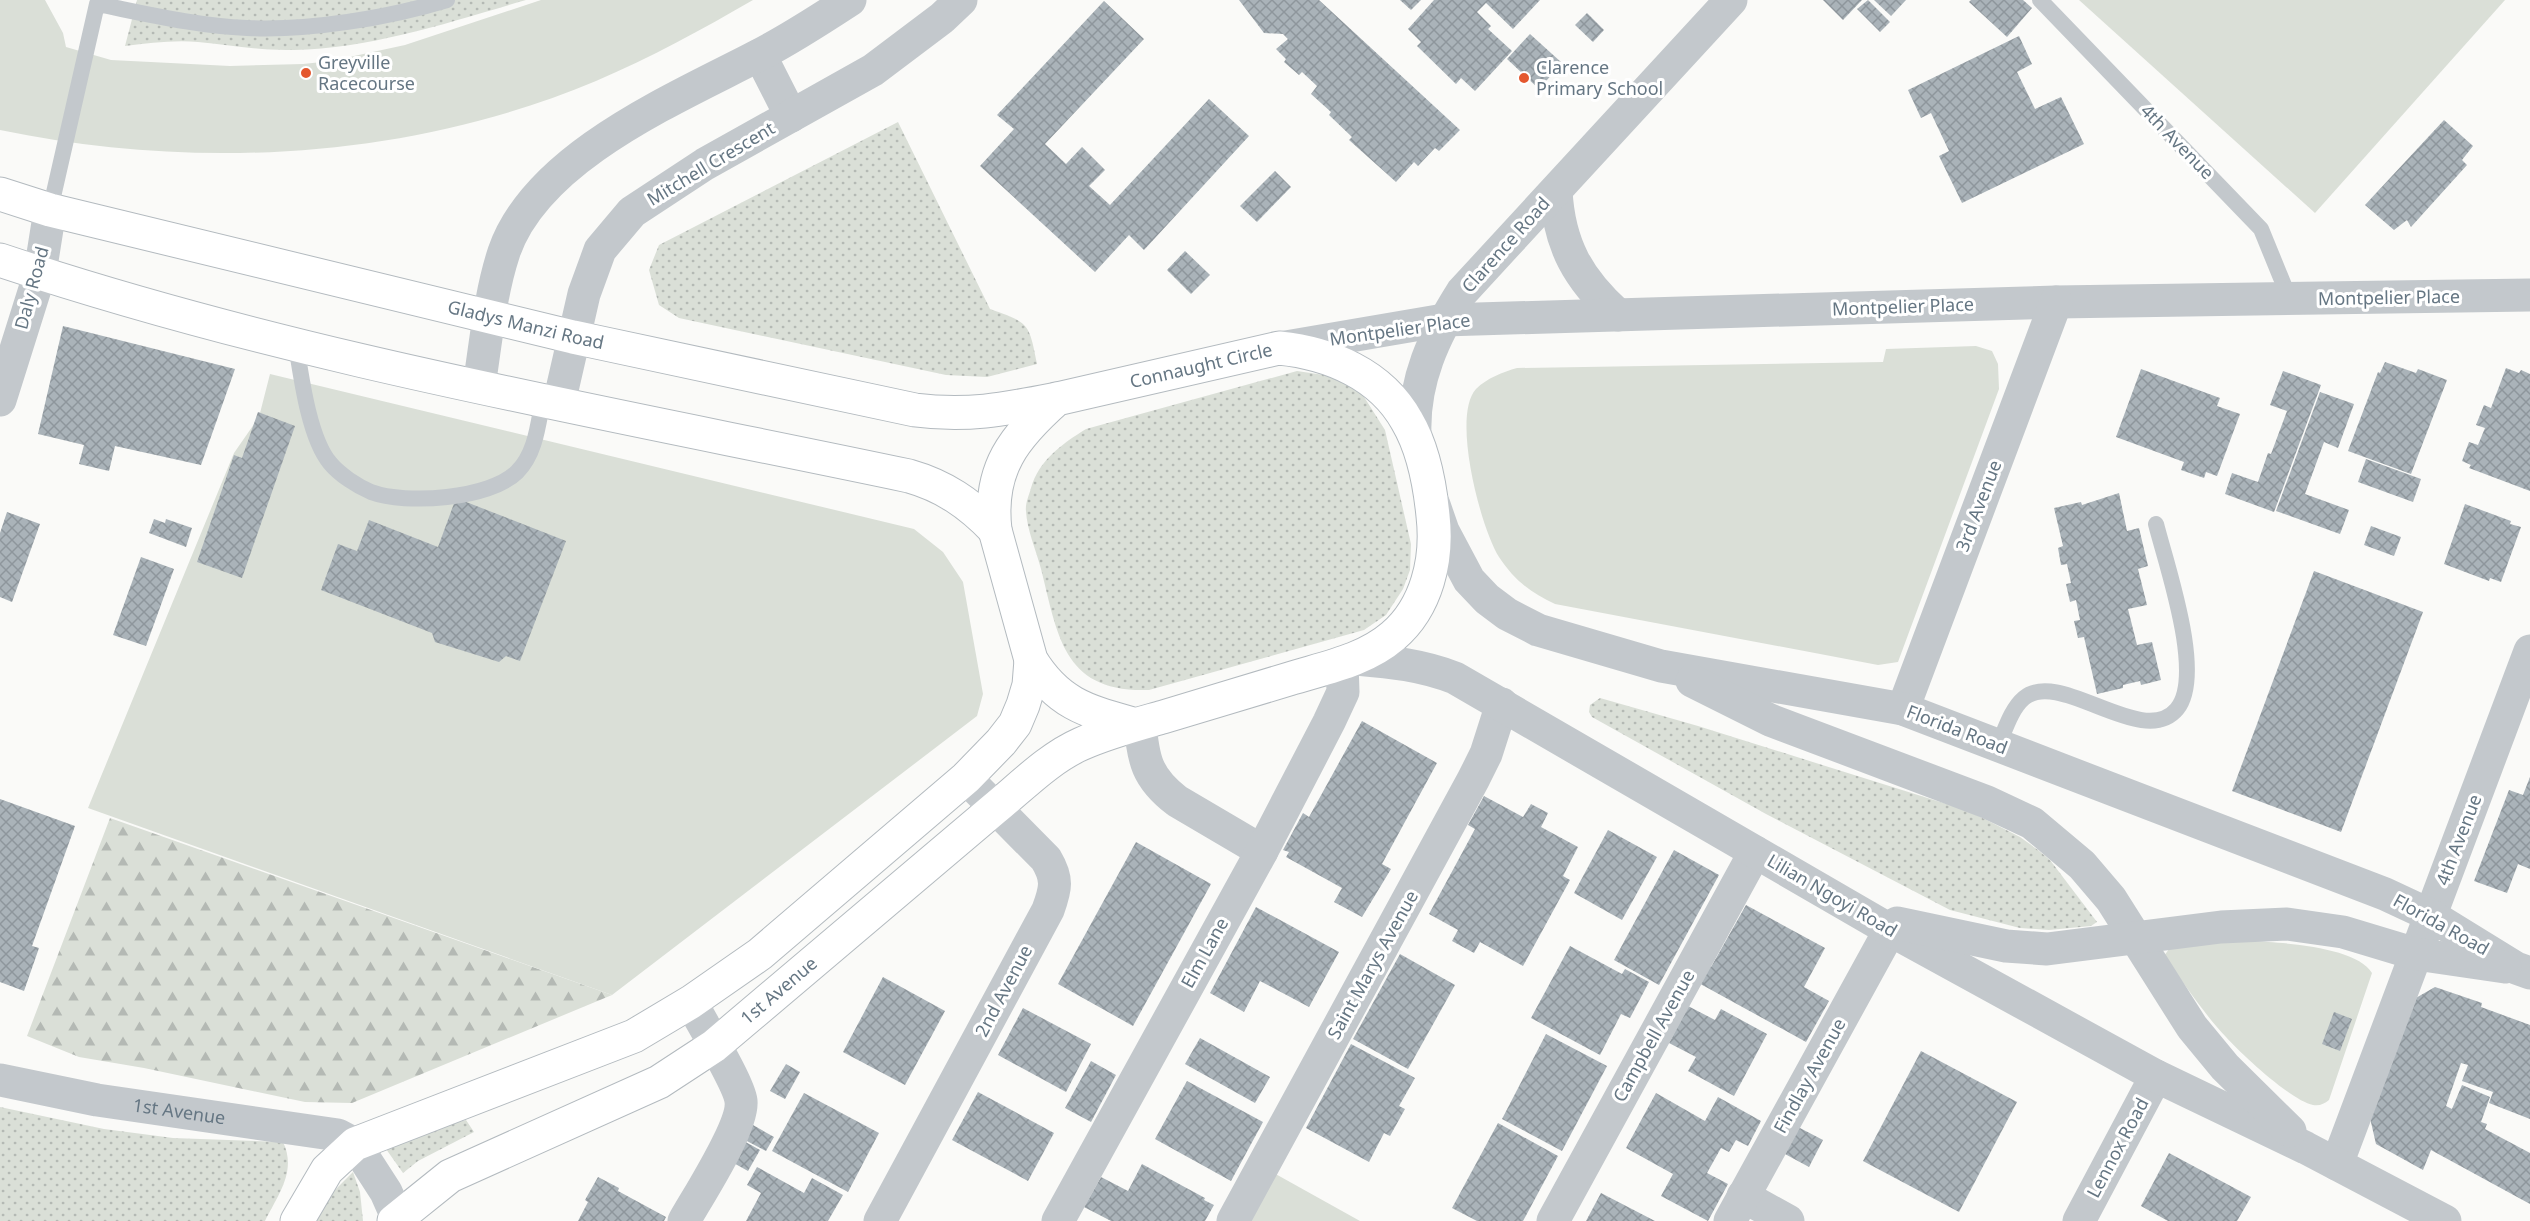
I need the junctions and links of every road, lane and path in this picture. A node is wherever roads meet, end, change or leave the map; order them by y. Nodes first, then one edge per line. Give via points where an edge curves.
1 (447, 0) edge
2 (850, 0) edge
3 (961, 0) edge
4 (1731, 0) edge
5 (2040, 0) edge
6 (760, 55) junction
7 (791, 116) junction
8 (1556, 191) junction
9 (0, 194) edge
10 (51, 210) junction
11 (0, 260) edge
12 (40, 273) junction
13 (2530, 295) edge
14 (2290, 300) junction
15 (2056, 303) junction
16 (1618, 315) junction
17 (490, 317) junction
18 (1444, 320) junction
19 (573, 337) junction
20 (296, 344) junction
21 (1279, 348) junction
22 (479, 386) junction
23 (1057, 399) junction
24 (0, 400) edge
25 (551, 401) junction
26 (1415, 434) junction
27 (1431, 497) junction
28 (2156, 524) dead end
29 (995, 530) junction
30 (2530, 651) edge
31 (1032, 660) junction
32 (1349, 661) junction
33 (1661, 666) junction
34 (1502, 705) junction
35 (1903, 709) junction
36 (1137, 724) junction
37 (1998, 746) junction
38 (966, 778) junction
39 (994, 809) junction
40 (1262, 851) junction
41 (1755, 852) junction
42 (1861, 914) junction
43 (2430, 915) junction
44 (1890, 930) junction
45 (2134, 937) junction
46 (2416, 954) junction
47 (2523, 971) edge
48 (691, 1002) junction
49 (714, 1046) junction
50 (2156, 1076) junction
51 (0, 1080) edge
52 (356, 1144) junction
53 (2306, 1148) junction
54 (2337, 1164) junction
55 (1737, 1209) edge
56 (395, 1219) edge
57 (297, 1221) edge
58 (684, 1221) edge
59 (880, 1221) edge
60 (1058, 1221) edge
61 (1233, 1221) edge
62 (1552, 1221) edge
63 (1788, 1221) edge
64 (2079, 1221) edge
65 (2445, 1221) edge

1 - 10 lane via 299,28 212,25 97,4
2 - 6 street
3 - 7 street, Mitchell Crescent via 873,70
4 - 8 street, Clarence Road
5 - 14 lane, 4th Avenue via 2261,229
6 - 7 street
6 - 17 street via 624,126 551,181 526,211 504,250
7 - 19 street, Mitchell Crescent via 705,164 632,212 600,250
8 - 16 street, Clarence Road via 1557,217 1579,272
8 - 18 street, Clarence Road via 1488,262
9 - 10 main road, Gladys Manzi Road
10 - 12 street, Daly Road
10 - 17 main road, Gladys Manzi Road
11 - 12 main road
12 - 20 main road
12 - 24 street, Daly Road
13 - 14 street, Montpelier Place
14 - 15 street, Montpelier Place
15 - 16 street, Montpelier Place
15 - 35 street, 3rd Avenue
16 - 18 street, Montpelier Place
17 - 19 main road, Gladys Manzi Road
17 - 22 street
18 - 21 street, Montpelier Place
18 - 26 street, Clarence Road via 1423,370 1414,408
19 - 23 main road, Gladys Manzi Road via 915,410 950,414 991,412
19 - 25 street, Mitchell Crescent
20 - 22 main road
20 - 25 lane via 308,408 329,462 371,492 435,498 500,483 517,472 531,452
21 - 23 main road, Connaught Circle
21 - 26 main road, Connaught Circle via 1308,351 1358,371 1400,408
22 - 25 main road
23 - 29 main road, Connaught Circle via 1014,443 1001,469 994,490
25 - 29 main road via 933,483 975,510
26 - 27 main road, Connaught Circle
27 - 32 main road, Connaught Circle via 1436,536 1429,580 1419,603 1395,635
27 - 33 street, Florida Road via 1443,531 1470,580 1507,614 1538,630
28 - 37 lane via 2182,626 2189,672 2178,708 2166,719 2153,722 2055,692 2036,692 2025,696 2016,707
29 - 31 main road, Connaught Circle
30 - 43 street, 4th Avenue
31 - 36 main road, Connaught Circle via 1043,679 1076,706
31 - 38 main road via 1029,685 1015,724
32 - 34 street, Lilian Ngoyi Road via 1431,669
32 - 36 main road, Connaught Circle
32 - 40 street, Elm Lane via 1343,692
33 - 35 street, Florida Road
33 - 45 street, Lilian Ngoyi Road via 1770,720 1987,802 2032,823 2082,865 2111,899
34 - 41 street, Lilian Ngoyi Road
34 - 61 street, Saint Marys Avenue via 1473,780
35 - 37 street, Florida Road
36 - 39 main road, 1st Avenue via 1079,744
36 - 40 street via 1142,755 1164,791
37 - 43 street, Florida Road
38 - 39 street, 2nd Avenue
38 - 48 main road via 760,954
39 - 49 main road, 1st Avenue
39 - 59 street, 2nd Avenue via 1046,859 1054,873 1055,891
40 - 60 street, Elm Lane
41 - 42 street, Lilian Ngoyi Road
41 - 62 street, Campbell Avenue
42 - 44 street, Lilian Ngoyi Road
42 - 45 street, Florida Road via 2006,946 2047,949
43 - 46 street, 4th Avenue
43 - 47 street, Florida Road
44 - 50 street, Lilian Ngoyi Road
44 - 55 street, Findlay Avenue
45 - 46 street, Florida Road via 2287,924 2343,932
45 - 53 street, Lilian Ngoyi Road via 2192,1027 2225,1067
46 - 47 street, Florida Road
46 - 54 street, 4th Avenue
48 - 49 street
48 - 52 main road via 634,1036
49 - 56 main road, 1st Avenue via 659,1082 450,1176
49 - 58 street via 741,1101 737,1123
50 - 53 street, Lilian Ngoyi Road
50 - 64 street, Lennox Road
51 - 52 street, 1st Avenue via 97,1100 317,1131
52 - 56 street, 1st Avenue via 386,1191
52 - 57 main road via 327,1170
53 - 54 street, Lilian Ngoyi Road
54 - 65 street, Lilian Ngoyi Road
55 - 63 street

